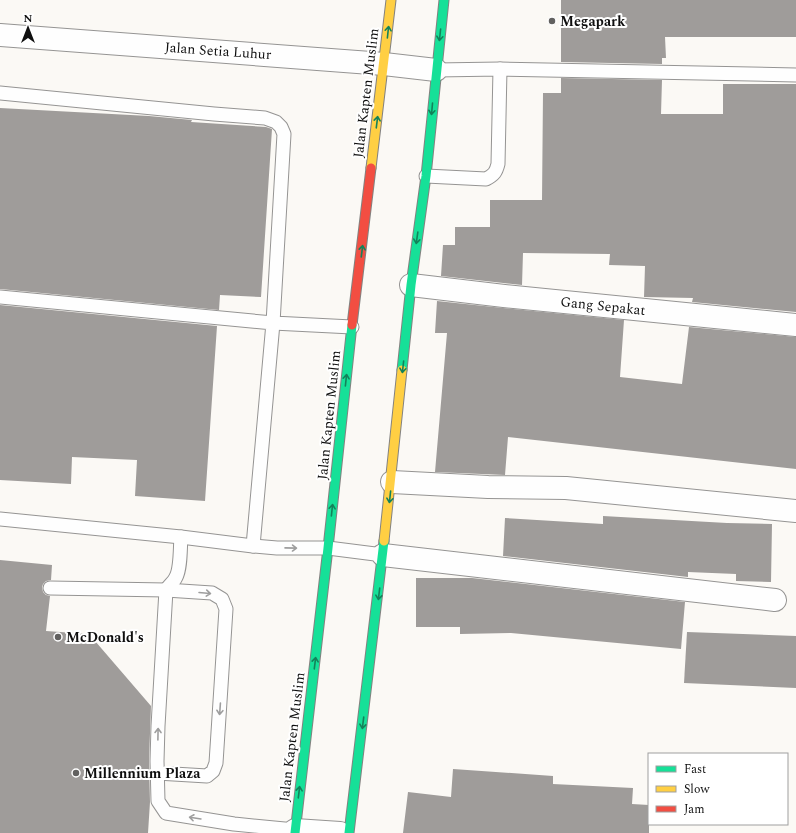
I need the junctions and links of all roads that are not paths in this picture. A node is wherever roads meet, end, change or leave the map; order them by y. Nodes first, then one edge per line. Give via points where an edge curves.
1 (391, 0) edge
2 (444, 0) edge
3 (0, 35) edge
4 (384, 64) junction
5 (500, 69) junction
6 (436, 70) junction
7 (796, 75) edge
8 (0, 93) edge
9 (426, 176) junction
10 (411, 285) junction
11 (0, 297) edge
12 (273, 323) junction
13 (796, 325) edge
14 (352, 327) junction
15 (392, 482) junction
16 (796, 511) edge
17 (0, 519) edge
18 (181, 537) junction
19 (253, 546) junction
20 (328, 548) junction
21 (384, 555) junction
22 (50, 588) dead end
23 (166, 590) junction
24 (775, 600) dead end
25 (157, 773) junction
26 (295, 832) edge
27 (340, 833) edge
28 (349, 833) edge

4 -> 1 main road, Jalan Kapten Muslim
2 -> 6 main road
3 - 4 street, Jalan Setia Luhur
4 - 6 street, Jalan Setia Luhur
14 -> 4 main road, Jalan Kapten Muslim
5 - 6 lane
5 - 7 lane
5 - 9 lane via 498,164 493,176
6 -> 9 main road
8 - 12 lane via 265,118 276,122 284,134
9 -> 10 main road
10 - 13 street, Gang Sepakat
10 -> 15 main road
11 - 12 lane
12 - 14 lane
12 - 19 lane
20 -> 14 main road, Jalan Kapten Muslim
15 - 16 street via 566,488
15 -> 21 main road
17 - 18 lane
18 - 19 lane
18 - 23 lane via 178,572 176,579
19 -> 20 lane
20 - 21 lane
26 -> 20 main road, Jalan Kapten Muslim
21 - 24 street
21 -> 28 main road
22 - 23 lane
25 -> 23 lane
23 -> 25 lane via 212,593 222,599 226,609 216,763 213,771 207,776
26 -> 25 lane via 166,813 158,801
26 - 27 street

